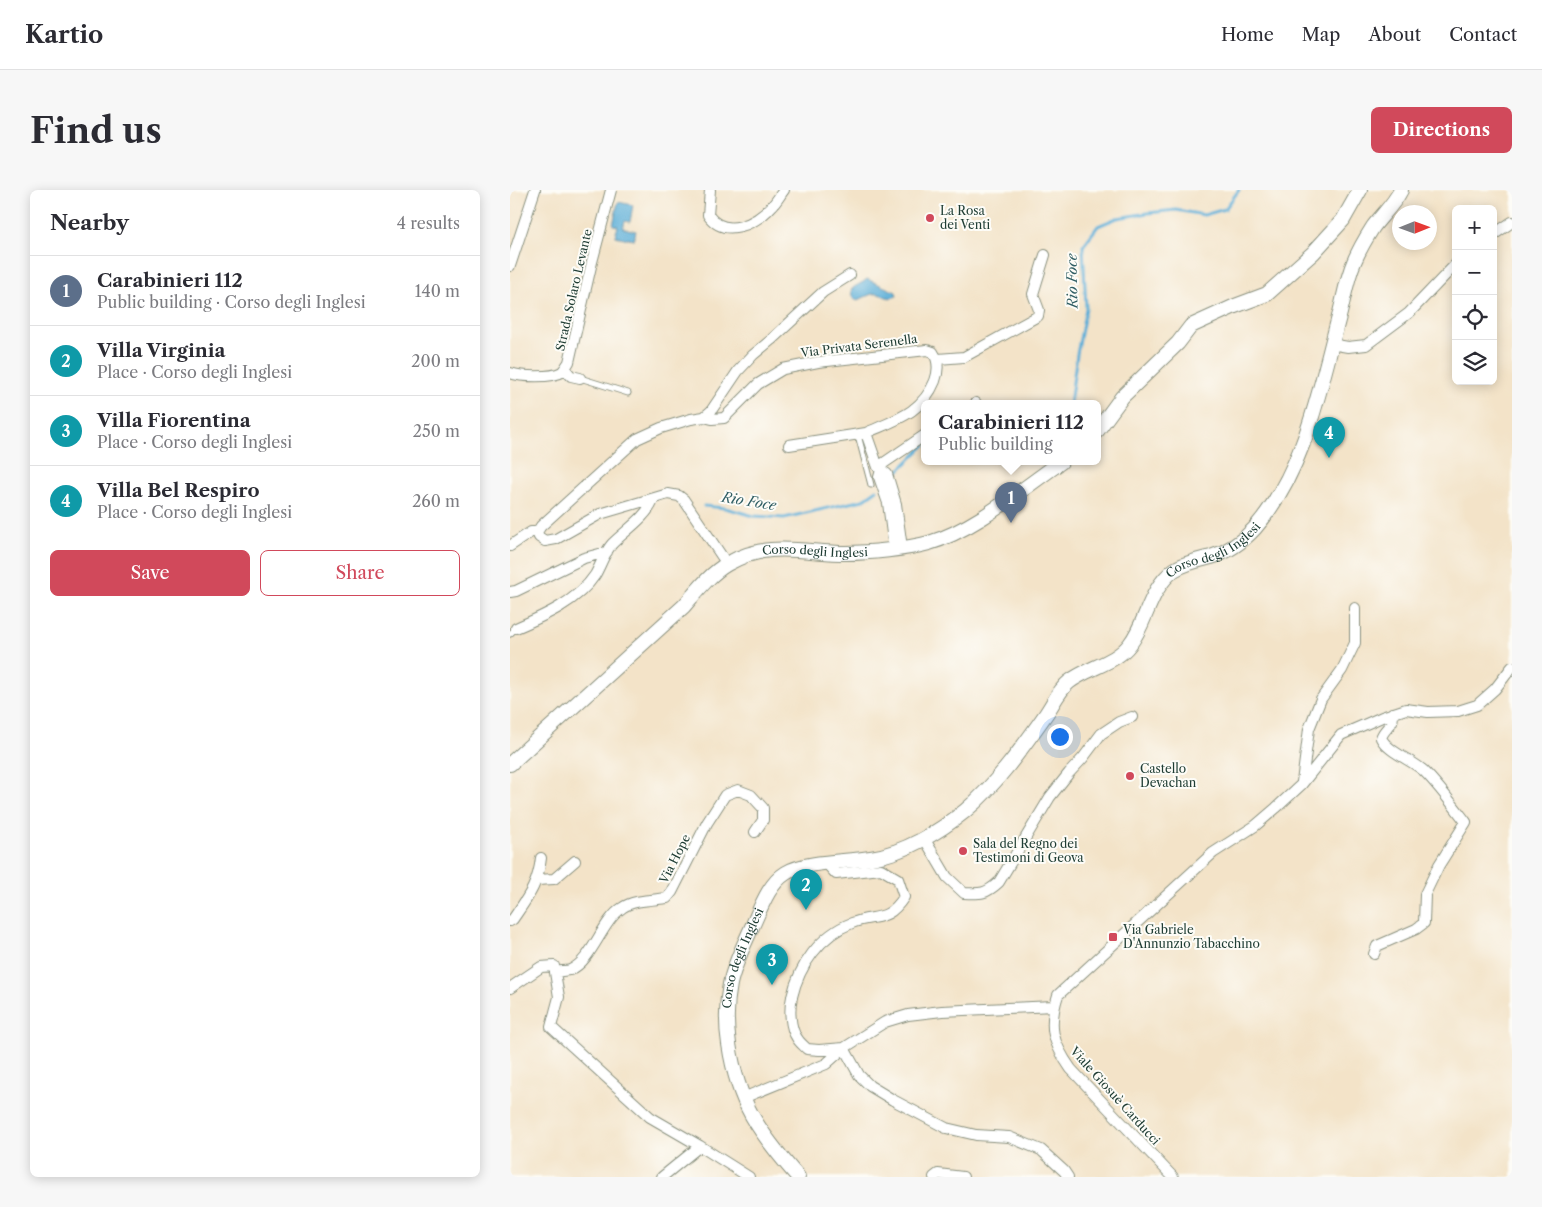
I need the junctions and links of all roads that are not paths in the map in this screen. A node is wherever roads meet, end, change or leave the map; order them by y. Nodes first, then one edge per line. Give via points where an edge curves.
1 (535, 190) edge
2 (611, 190) edge
3 (710, 190) edge
4 (784, 190) edge
5 (1360, 190) edge
6 (1401, 190) edge
7 (1512, 222) edge
8 (1497, 232) edge
9 (1045, 255) dead end
10 (510, 266) edge
11 (1452, 268) edge
12 (850, 275) dead end
13 (1331, 344) junction
14 (938, 359) junction
15 (565, 369) junction
16 (510, 372) edge
17 (580, 378) joint
18 (628, 393) dead end
19 (925, 400) edge
20 (921, 403) edge
21 (704, 417) junction
22 (1101, 427) edge
23 (862, 434) junction
24 (921, 439) edge
25 (789, 445) dead end
26 (1057, 465) edge
27 (880, 469) junction
28 (871, 485) dead end
29 (654, 499) junction
30 (538, 533) junction
31 (510, 546) edge
32 (898, 548) junction
33 (607, 552) junction
34 (727, 564) junction
35 (510, 592) edge
36 (1355, 608) dead end
37 (513, 631) edge
38 (1512, 667) edge
39 (1392, 713) junction
40 (1132, 717) dead end
41 (510, 764) edge
42 (1302, 784) junction
43 (755, 832) dead end
44 (924, 838) junction
45 (541, 858) dead end
46 (575, 861) dead end
47 (826, 863) junction
48 (537, 880) junction
49 (510, 921) edge
50 (1374, 954) dead end
51 (555, 972) junction
52 (510, 988) edge
53 (1054, 1006) junction
54 (844, 1048) junction
55 (743, 1098) junction
56 (700, 1146) junction
57 (662, 1177) edge
58 (749, 1177) edge
59 (798, 1177) edge
60 (934, 1177) edge
61 (963, 1177) edge
62 (1068, 1177) edge
63 (1174, 1177) edge

1 - 10 street
2 - 15 street, Strada Solaro Levante via 572,354
3 - 4 street via 708,215 713,223 730,228 748,224 761,216
5 - 22 main road via 1343,220 1313,253 1267,294 1191,326 1122,398
6 - 13 main road, Corso degli Inglesi via 1373,228 1353,263
7 - 8 street
9 - 14 street via 1033,294 1038,316 964,357
11 - 13 street via 1409,313 1366,345 1348,347
12 - 21 street via 823,292 753,355 738,371 712,411
13 - 44 main road, Corso degli Inglesi via 1297,456 1284,484 1254,528 1227,551 1174,570 1159,586 1134,640 1123,654 1068,683 982,796
14 - 19 street via 938,374
14 - 21 street, Via Privata Serenella via 933,352 917,351 794,366 782,369 758,384 724,418
15 - 16 street, Strada Solaro Levante via 554,375 517,375
15 - 17 street via 571,376
17 - 18 lane
20 - 23 street via 910,412
21 - 30 street, Via Privata Serenella via 662,428 637,439 541,526
23 - 25 street
23 - 27 street
23 - 28 lane
24 - 27 street
26 - 32 main road, Corso degli Inglesi via 947,538
27 - 32 street via 887,474 896,504
29 - 30 street via 600,514 556,539 545,541
29 - 33 street via 641,518
29 - 34 street via 668,494 684,500
30 - 31 street, Via Privata Serenella via 531,532
32 - 34 main road, Corso degli Inglesi via 847,553 779,548 754,553
33 - 35 street via 584,558
33 - 37 street via 594,576 570,600
34 - 41 main road, Corso degli Inglesi
36 - 42 street via 1355,643 1342,670 1321,699 1309,729
38 - 39 street via 1478,705 1458,711 1406,710
39 - 42 street via 1341,735
39 - 50 street via 1393,722 1382,734 1383,741 1424,771 1466,822 1424,894 1424,923 1377,946
40 - 44 street via 1101,734 1040,813 999,882 989,891 964,893 947,877
42 - 53 street, Viale Giosuè Carducci via 1255,826 1214,853 1058,995
43 - 51 street, Via Hope via 763,820 763,808 751,795 738,790 725,795 667,898 622,907 611,917 584,959 570,970
44 - 47 main road, Corso degli Inglesi via 901,850 873,858
45 - 48 street
46 - 48 street via 554,878
47 - 54 street via 836,874 881,869 898,879 904,897 896,908 882,917 852,923 826,939 795,981 791,1004 796,1038 807,1049
47 - 55 main road, Corso degli Inglesi via 786,874 769,890 739,956 730,982 726,1012 734,1072
48 - 49 street
51 - 52 street, Via Hope via 554,966 540,967
51 - 56 street via 559,997 551,1027 650,1117
53 - 54 street via 908,1015 885,1022
53 - 63 street, Viale Giosuè Carducci via 1052,1030 1059,1052 1071,1069
54 - 55 street via 826,1064
54 - 62 street via 859,1075 892,1100 946,1128 976,1135 1009,1137 1041,1150
55 - 59 main road, Corso degli Inglesi via 755,1122
56 - 57 street
56 - 58 street
60 - 61 street via 938,1174

